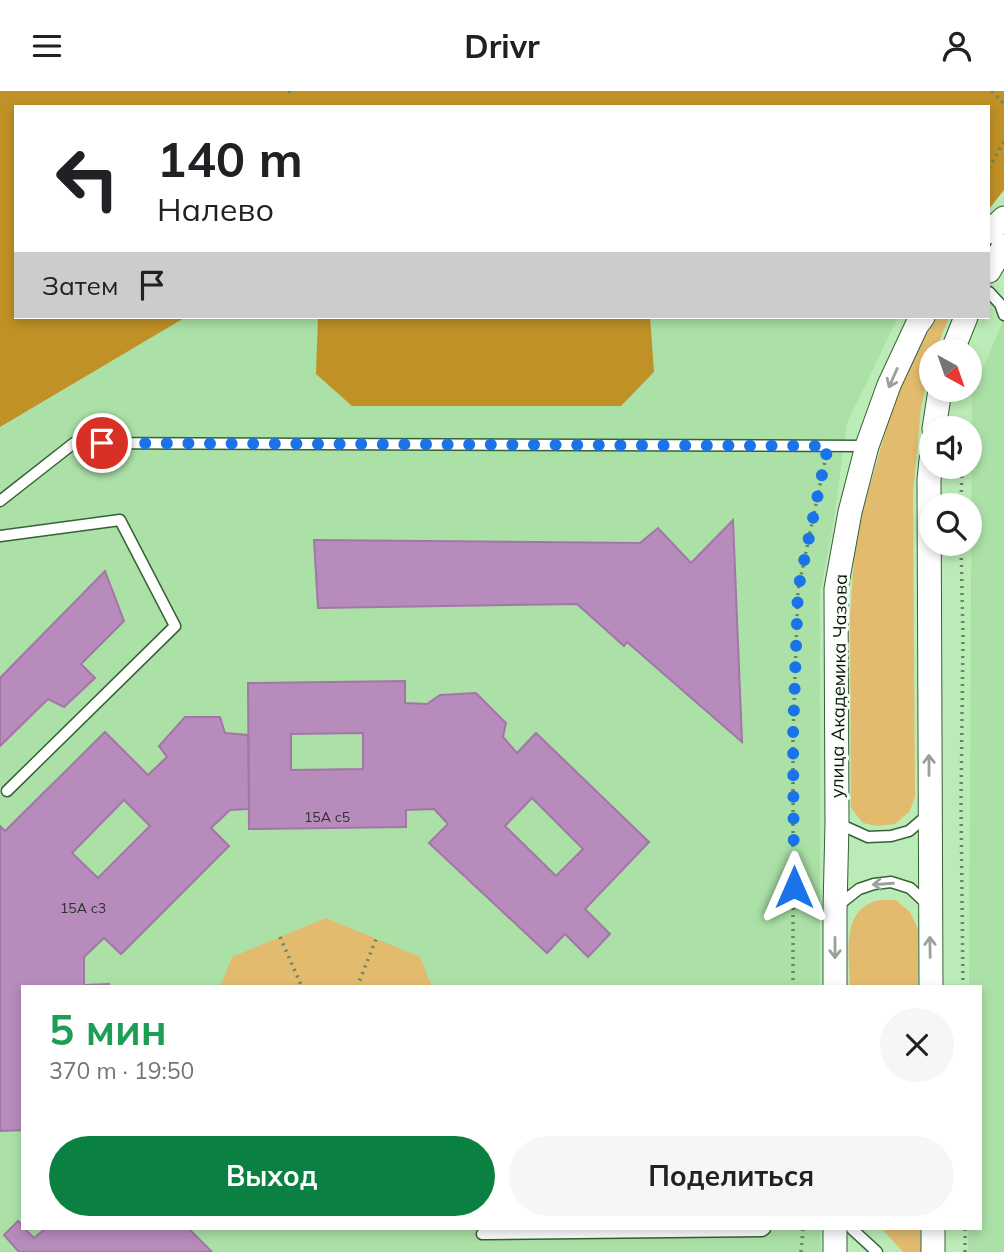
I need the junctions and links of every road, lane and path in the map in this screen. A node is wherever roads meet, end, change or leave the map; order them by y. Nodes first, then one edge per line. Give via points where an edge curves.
1 (992, 91) edge
2 (1004, 104) edge
3 (1004, 141) edge
4 (990, 166) edge
5 (1004, 218) edge
6 (990, 231) edge
7 (1004, 246) edge
8 (990, 269) edge
9 (990, 293) edge
10 (1004, 315) edge
11 (922, 319) edge
12 (965, 319) edge
13 (958, 339) edge
14 (828, 446) junction
15 (867, 446) junction
16 (929, 479) edge
17 (0, 501) edge
18 (0, 536) edge
19 (961, 556) edge
20 (7, 791) dead end
21 (929, 813) junction
22 (837, 823) junction
23 (930, 907) junction
24 (835, 909) junction
25 (280, 937) dead end
26 (376, 939) dead end
27 (301, 985) edge
28 (358, 985) edge
29 (793, 985) edge
30 (835, 985) edge
31 (931, 985) edge
32 (963, 985) edge
33 (764, 1230) edge
34 (803, 1230) edge
35 (835, 1230) edge
36 (853, 1230) edge
37 (933, 1230) edge
38 (965, 1230) edge
39 (482, 1234) dead end
40 (801, 1252) edge
41 (835, 1252) edge
42 (877, 1252) edge
43 (933, 1252) edge
44 (965, 1252) edge

1 - 2 path
3 - 4 path
5 - 6 street
7 - 8 street
9 - 10 lane
11 -> 15 street, улица Академика Чазова via 889,385
12 - 13 street
14 - 15 lane
14 - 17 lane via 74,443
14 - 29 path via 798,590
15 - 22 street, улица Академика Чазова via 836,589
21 -> 16 street
18 - 20 lane via 120,520 176,626
19 - 32 path
21 - 22 lane via 908,831 891,836 868,837
21 - 23 street
22 - 24 street, улица Академика Чазова
23 -> 24 lane via 910,888 891,883 859,889
31 -> 23 street
24 -> 30 street, улица Академика Чазова
25 - 27 path
26 - 28 path
33 - 39 lane
34 - 40 path
35 - 41 street
36 - 42 lane
37 - 43 street
38 - 44 path

